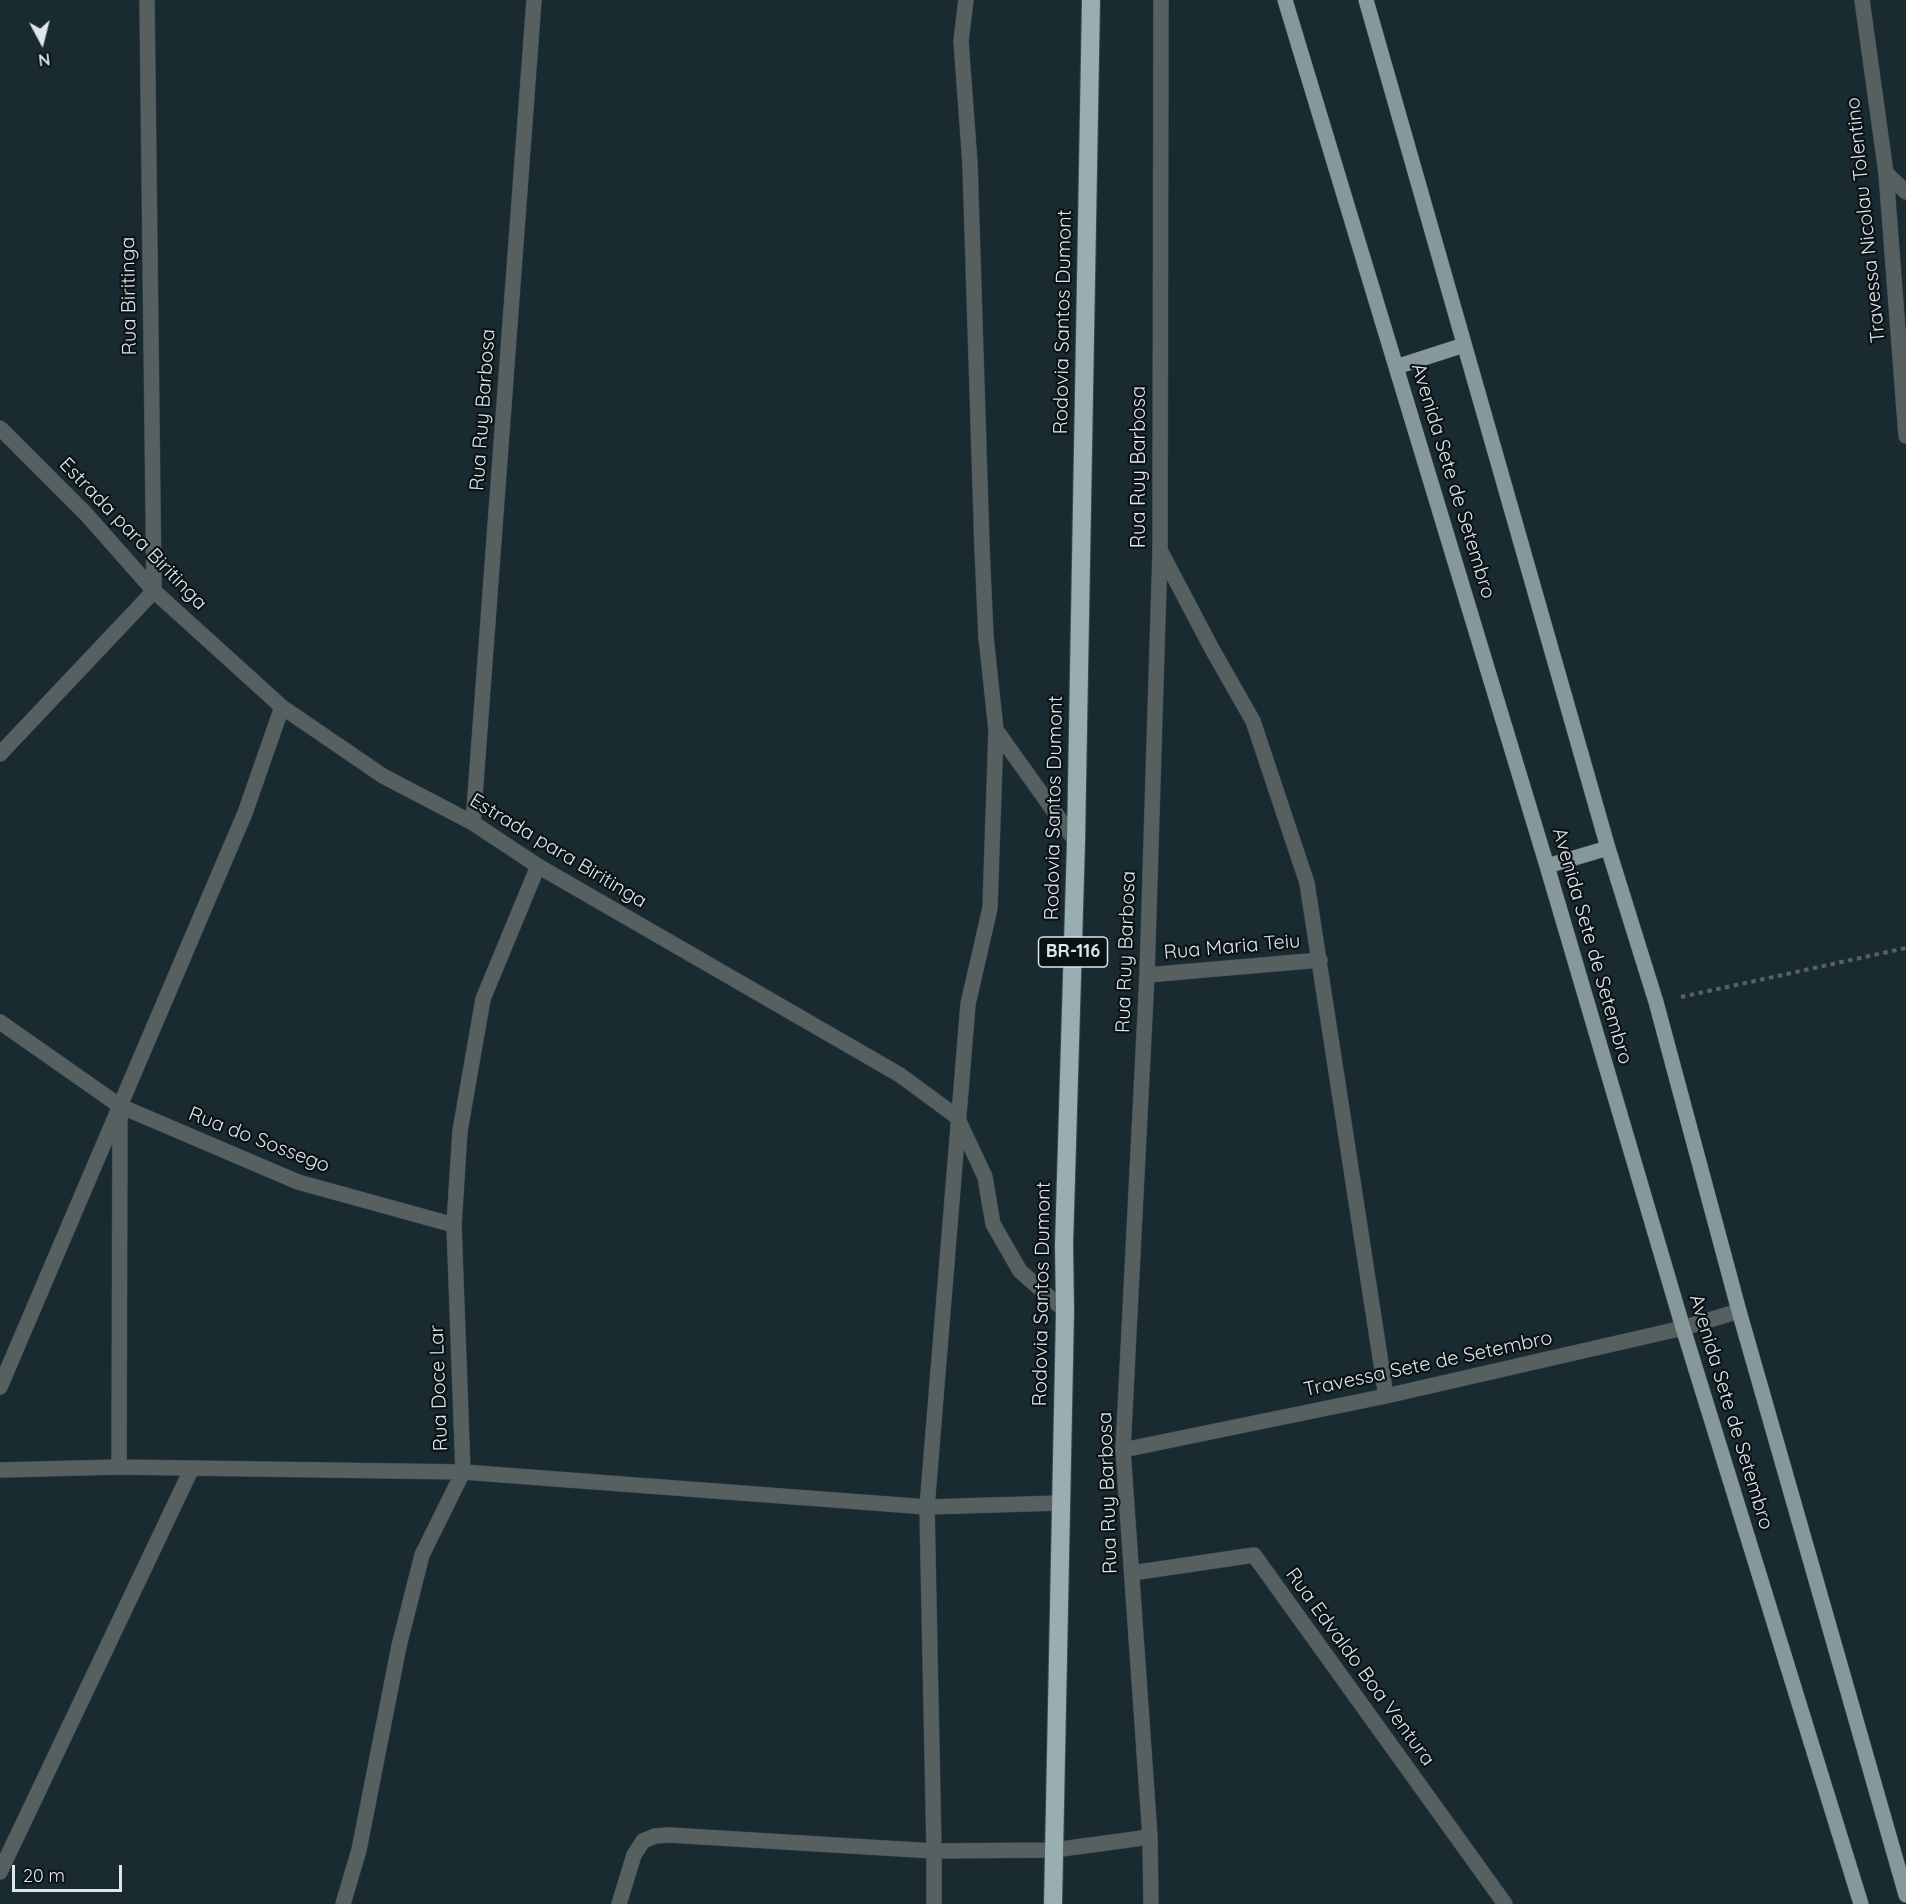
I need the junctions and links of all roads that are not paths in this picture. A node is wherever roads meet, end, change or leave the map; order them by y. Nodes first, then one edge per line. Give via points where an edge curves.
1 (147, 0) edge
2 (534, 0) edge
3 (966, 0) edge
4 (1091, 0) edge
5 (1161, 0) edge
6 (1285, 0) edge
7 (1366, 0) edge
8 (1862, 0) edge
9 (1886, 173) junction
10 (1906, 192) edge
11 (1464, 345) junction
12 (1396, 367) junction
13 (0, 428) edge
14 (1906, 436) edge
15 (1160, 552) junction
16 (154, 591) junction
17 (282, 706) junction
18 (996, 730) junction
19 (0, 754) edge
20 (473, 823) junction
21 (1076, 842) junction
22 (1608, 848) junction
23 (538, 866) junction
24 (1547, 866) junction
25 (1320, 960) junction
26 (1147, 975) junction
27 (0, 1022) edge
28 (120, 1106) junction
29 (957, 1117) junction
30 (454, 1225) junction
31 (1065, 1311) junction
32 (1739, 1311) junction
33 (1683, 1328) junction
34 (0, 1387) edge
35 (1386, 1396) junction
36 (1124, 1450) junction
37 (119, 1467) junction
38 (192, 1468) junction
39 (0, 1470) edge
40 (463, 1472) junction
41 (1060, 1503) junction
42 (927, 1507) junction
43 (1132, 1573) junction
44 (1150, 1837) junction
45 (1054, 1850) junction
46 (934, 1851) junction
47 (0, 1872) edge
48 (1906, 1895) edge
49 (343, 1904) edge
50 (619, 1904) edge
51 (934, 1904) edge
52 (1053, 1904) edge
53 (1151, 1904) edge
54 (1505, 1904) edge
55 (1861, 1904) edge

1 - 16 street, Rua Biritinga
2 - 20 street, Rua Ruy Barbosa
3 - 18 street via 961,41 971,198 986,637
4 - 21 highway, Rodovia Santos Dumont / BR-116
5 - 15 street, Rua Ruy Barbosa
6 - 12 main road, Avenida Sete de Setembro
7 - 11 main road, Avenida Sete de Setembro
8 - 9 street, Travessa Nicolau Tolentino
9 - 10 street
9 - 14 street, Travessa Nicolau Tolentino
11 - 12 main road
11 - 22 main road, Avenida Sete de Setembro
12 - 24 main road, Avenida Sete de Setembro
13 - 16 street, Estrada para Biritinga via 86,514
15 - 25 street via 1254,721 1307,883
15 - 26 street, Rua Ruy Barbosa
16 - 17 street, Estrada para Biritinga
16 - 19 street
17 - 20 street, Estrada para Biritinga via 383,776
17 - 28 street via 245,813
18 - 21 street
18 - 29 street via 990,908 968,1004
20 - 23 street, Estrada para Biritinga
21 - 31 highway, Rodovia Santos Dumont / BR-116
22 - 24 main road
22 - 32 main road, Avenida Sete de Setembro via 1656,1002
23 - 29 street, Estrada para Biritinga via 891,1070
23 - 30 street, Rua Doce Lar via 483,999 460,1131
24 - 33 main road, Avenida Sete de Setembro
25 - 26 street, Rua Maria Teiu
25 - 35 street
26 - 36 street, Rua Ruy Barbosa
27 - 28 street, Rua do Sossego
28 - 30 street, Rua do Sossego via 298,1182
28 - 34 street
28 - 37 street
29 - 31 street, Estrada para Biritinga via 985,1177 993,1224 1020,1271
29 - 42 street
30 - 40 street, Rua Doce Lar
31 - 41 highway, Rodovia Santos Dumont / BR-116
32 - 33 street, Travessa Sete de Setembro
32 - 48 main road, Avenida Sete de Setembro
33 - 35 street, Travessa Sete de Setembro
33 - 55 main road, Avenida Sete de Setembro
35 - 36 street, Travessa Sete de Setembro
36 - 43 street, Rua Ruy Barbosa
37 - 38 street
37 - 39 street
38 - 40 street
38 - 47 street
40 - 42 street
40 - 49 street, Rua Doce Lar via 422,1555 399,1646 359,1850
41 - 42 street
41 - 45 highway, Rodovia Santos Dumont / BR-116
42 - 46 street
43 - 44 street, Rua Ruy Barbosa
43 - 54 street, Rua Edvaldo Boa Ventura via 1254,1555
44 - 45 street
44 - 53 street, Rua Ruy Barbosa
45 - 46 street
45 - 52 highway, Rodovia Santos Dumont / BR-116
46 - 50 street via 655,1836 643,1841 634,1855
46 - 51 street

